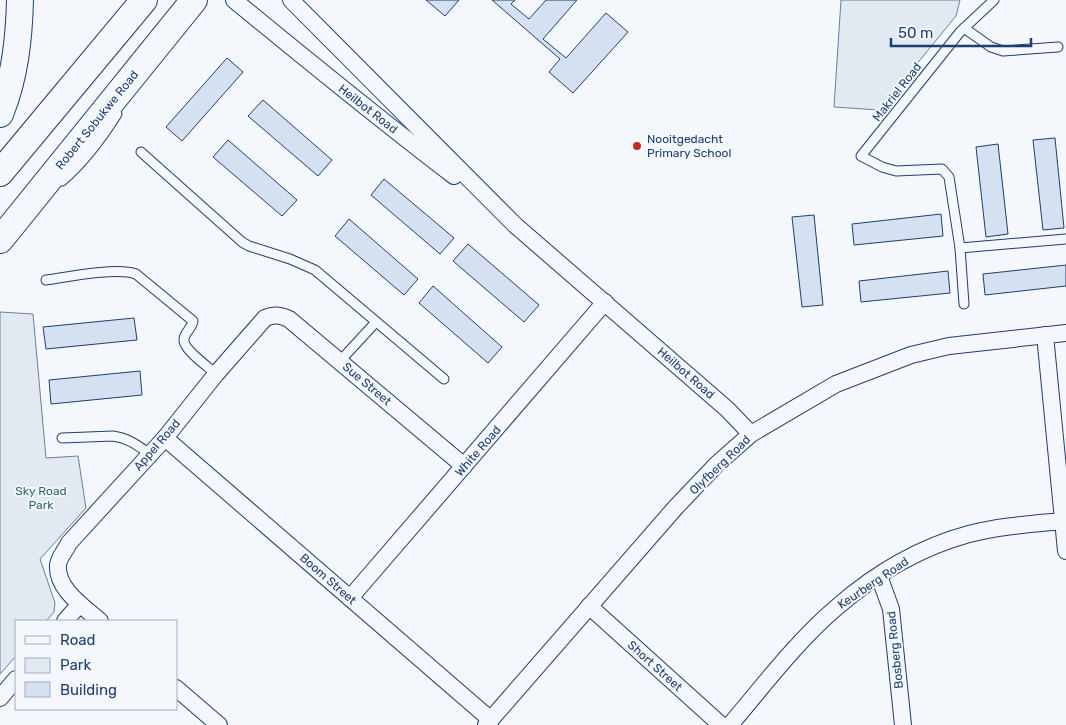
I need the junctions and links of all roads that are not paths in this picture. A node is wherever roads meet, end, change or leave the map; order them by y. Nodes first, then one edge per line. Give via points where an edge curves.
1 (20, 0) edge
2 (144, 0) edge
3 (194, 0) edge
4 (234, 0) edge
5 (291, 0) edge
6 (994, 0) edge
7 (964, 28) junction
8 (1058, 47) dead end
9 (151, 52) junction
10 (0, 114) edge
11 (141, 152) dead end
12 (0, 174) edge
13 (506, 215) junction
14 (18, 218) junction
15 (1066, 239) edge
16 (0, 240) edge
17 (960, 248) junction
18 (46, 280) dead end
19 (605, 302) junction
20 (964, 304) dead end
21 (264, 318) joint
22 (376, 322) junction
23 (1066, 333) edge
24 (1045, 335) junction
25 (340, 361) junction
26 (216, 374) junction
27 (444, 379) dead end
28 (751, 434) junction
29 (62, 438) dead end
30 (165, 438) junction
31 (150, 454) junction
32 (464, 466) junction
33 (1063, 521) junction
34 (1066, 551) edge
35 (879, 576) junction
36 (350, 598) junction
37 (80, 604) junction
38 (589, 606) junction
39 (66, 620) edge
40 (99, 620) edge
41 (15, 680) edge
42 (178, 690) edge
43 (0, 698) edge
44 (489, 722) edge
45 (219, 725) edge
46 (721, 725) edge
47 (730, 725) edge
48 (903, 725) edge

1 - 10 main road via 16,58
2 - 12 main road
3 - 9 main road, Robert Sobukwe Road
4 - 13 street, Heilbot Road via 356,100
5 - 13 street, Heilbot Road
6 - 7 lane, Makriel Road
7 - 8 lane via 991,47 1003,51
7 - 17 lane, Makriel Road via 861,156 888,170 942,169 946,172 950,177
9 - 14 main road, Robert Sobukwe Road
9 - 14 lane via 109,127 76,169
11 - 22 lane via 242,242 315,270
13 - 19 street, Heilbot Road
14 - 16 main road, Robert Sobukwe Road
15 - 17 lane
17 - 20 lane
18 - 26 lane via 108,272 136,274 193,321 184,342
19 - 28 street, Heilbot Road
19 - 32 street, White Road
21 - 25 street, Sue Street via 280,315 289,319
21 - 26 street, Appel Road
22 - 25 lane
22 - 27 lane
23 - 24 street, Olyfberg Road
24 - 28 street, Olyfberg Road via 949,346 911,355 836,384
24 - 33 street
25 - 32 street, Sue Street
26 - 30 street, Appel Road
28 - 38 street, Olyfberg Road via 710,471
29 - 31 lane via 121,437
30 - 31 street, Appel Road
30 - 36 street, Boom Street
31 - 37 street, Appel Road via 70,543 58,563 62,583
32 - 36 street, White Road
33 - 34 street
33 - 35 street, Keurberg Road via 969,534 910,557
35 - 47 street, Keurberg Road via 836,607
35 - 48 street, Bosberg Road via 891,609
36 - 44 street, Boom Street
37 - 39 street
37 - 40 street
38 - 44 street, Olyfberg Road
38 - 46 street, Short Street
41 - 43 street
42 - 45 street

